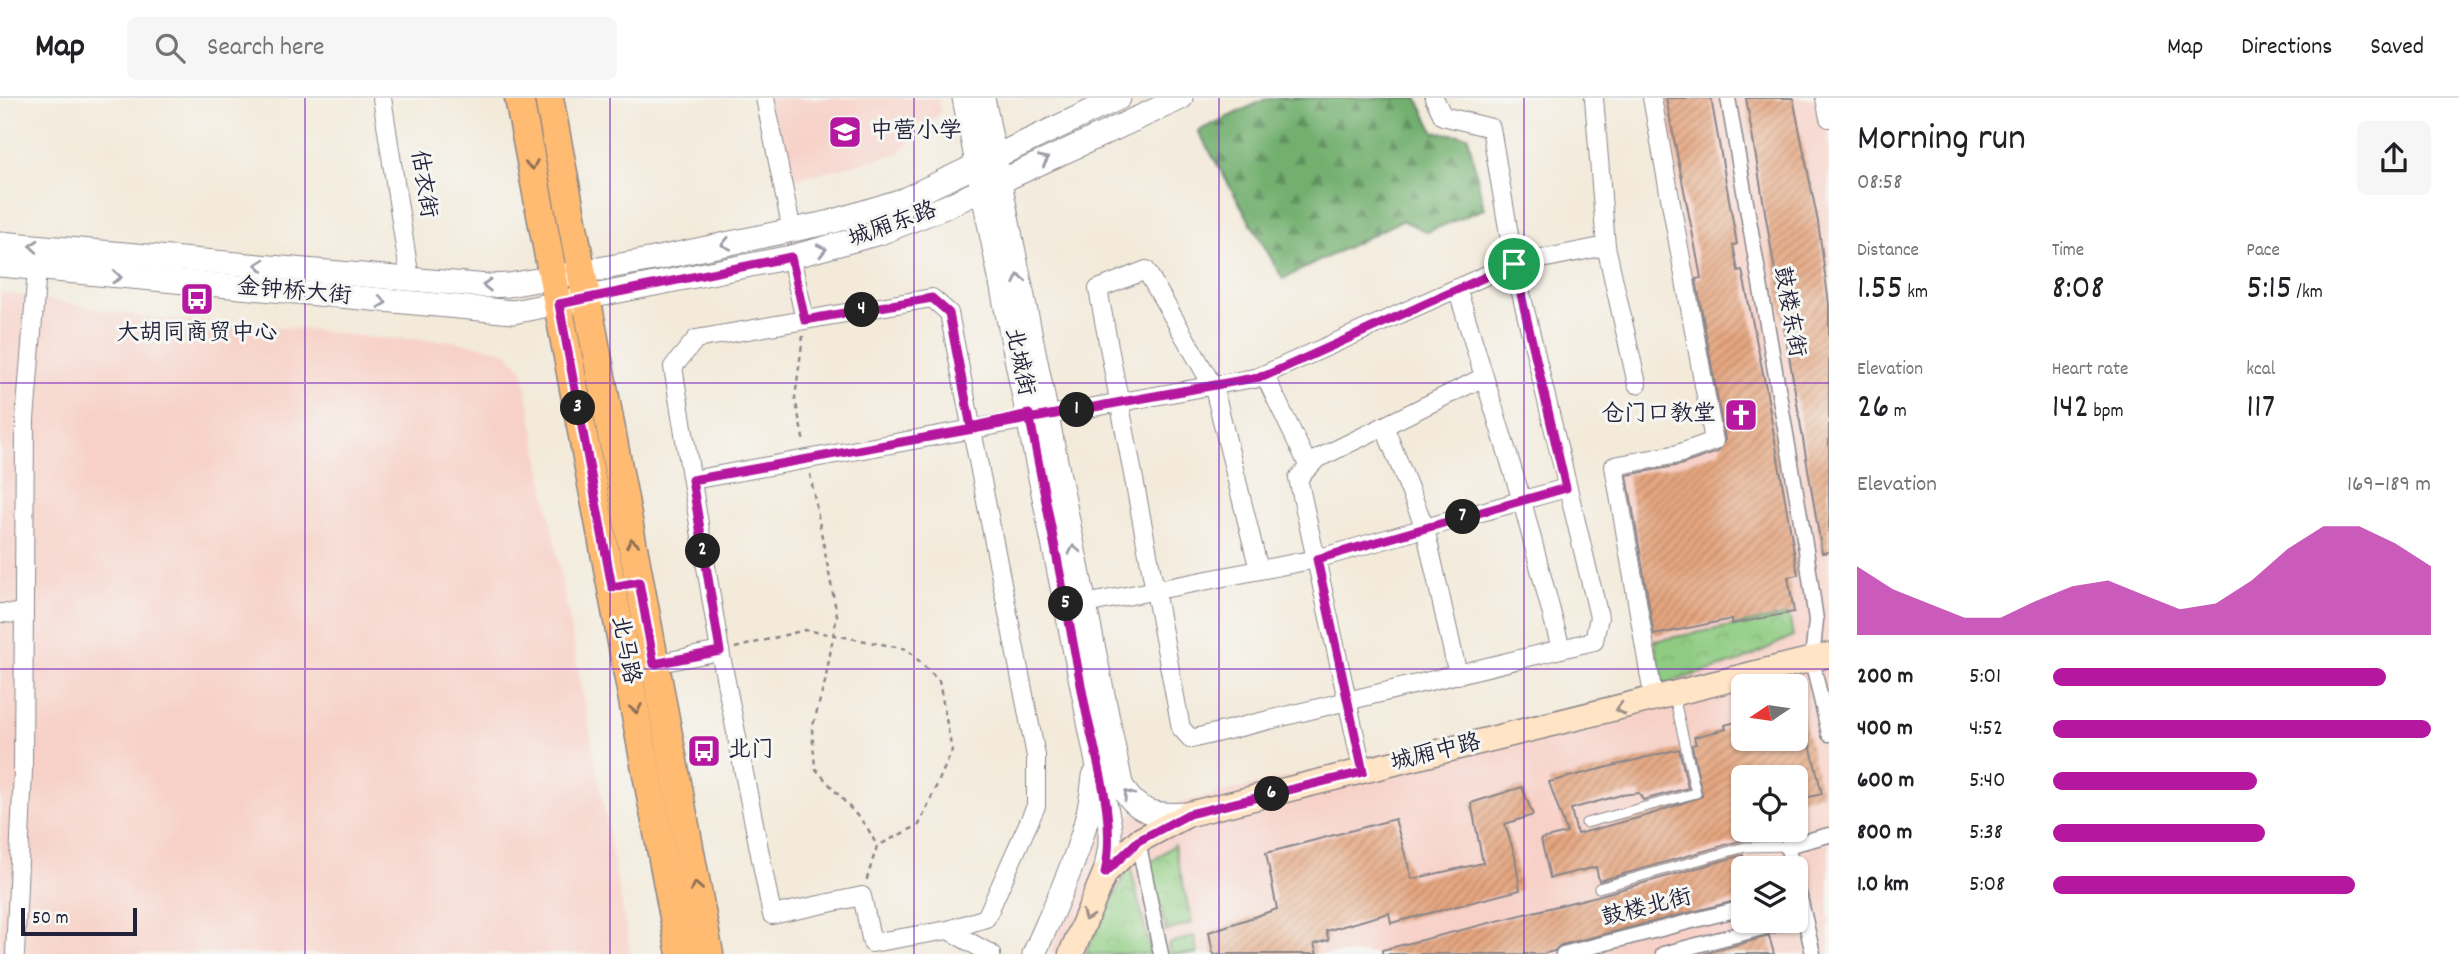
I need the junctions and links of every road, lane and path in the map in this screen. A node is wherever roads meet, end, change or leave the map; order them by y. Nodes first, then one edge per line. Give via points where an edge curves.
1 (382, 98) edge
2 (519, 98) edge
3 (549, 98) edge
4 (765, 98) edge
5 (964, 98) edge
6 (983, 98) edge
7 (1119, 98) edge
8 (1181, 98) edge
9 (1434, 98) edge
10 (1594, 98) edge
11 (1652, 98) edge
12 (1728, 98) edge
13 (1825, 98) edge
14 (1829, 118) edge
15 (986, 161) junction
16 (990, 184) junction
17 (792, 231) junction
18 (0, 243) edge
19 (1606, 246) junction
20 (791, 257) junction
21 (1514, 264) junction
22 (0, 265) edge
23 (37, 269) junction
24 (410, 279) junction
25 (585, 286) junction
26 (1457, 289) junction
27 (557, 291) junction
28 (805, 320) junction
29 (1265, 376) junction
30 (1482, 378) junction
31 (1637, 384) dead end
32 (1214, 387) junction
33 (1119, 406) junction
34 (1039, 418) junction
35 (1384, 426) junction
36 (971, 428) junction
37 (807, 459) junction
38 (1309, 467) junction
39 (692, 480) junction
40 (1566, 488) junction
41 (1522, 501) junction
42 (1425, 528) junction
43 (1317, 559) junction
44 (1259, 570) junction
45 (626, 584) junction
46 (1154, 591) junction
47 (1085, 604) junction
48 (0, 613) edge
49 (24, 614) junction
50 (834, 635) junction
51 (1561, 649) junction
52 (720, 651) junction
53 (1821, 657) edge
54 (654, 664) junction
55 (1458, 675) junction
56 (1664, 698) junction
57 (1347, 703) junction
58 (1829, 734) edge
59 (1095, 756) junction
60 (1363, 772) junction
61 (1189, 814) junction
62 (1586, 823) dead end
63 (1829, 835) edge
64 (1138, 841) junction
65 (877, 846) junction
66 (1787, 846) junction
67 (1790, 856) edge
68 (1105, 873) junction
69 (1599, 888) dead end
70 (862, 895) junction
71 (1731, 911) edge
72 (948, 930) junction
73 (1744, 933) edge
74 (1804, 933) edge
75 (15, 954) edge
76 (681, 954) edge
77 (709, 954) edge
78 (991, 954) edge
79 (1034, 954) edge
80 (1071, 954) edge
81 (1161, 954) edge
82 (1563, 954) edge
83 (1663, 954) edge
84 (1813, 954) edge

1 - 24 street, 估衣街
2 -> 27 main road, 北马路
3 - 25 main road, 北马路
4 - 17 street
5 - 15 street, 北城街
6 - 15 street, 北城街
7 - 15 street, 城厢东路
16 -> 8 street, 城厢东路
9 - 21 street via 1443,116 1491,128
10 - 19 street
11 - 56 street via 1714,441 1678,454 1614,466
12 - 53 street, 鼓楼东街
13 - 14 street
15 - 16 street, 北城街
15 - 17 street, 城厢东路 via 903,200
20 -> 16 street, 城厢东路 via 880,233
16 - 34 street, 北城街
17 -> 25 street, 城厢东路
24 -> 18 street, 金钟桥大街
19 - 21 street
19 - 31 street
20 - 25 street, 城厢东路
20 - 28 street
21 - 26 street
21 - 40 street
22 - 23 street, 金钟桥大街
23 -> 27 street, 金钟桥大街 via 488,312 513,312
23 - 49 street via 25,421
27 -> 24 street, 金钟桥大街
25 - 27 street, 城厢东路
45 -> 25 main road, 北马路
26 - 29 street
26 - 30 street
27 - 45 main road, 北马路
28 - 36 street via 932,298 949,313
28 - 37 path via 795,398
28 - 39 street via 696,339 673,367
29 - 32 street
29 - 38 street
30 - 35 street
30 - 41 street
32 - 33 street
32 - 33 street via 1146,270 1098,289
32 - 44 street
33 - 34 street
33 - 46 street
34 - 36 street
47 -> 34 street, 北城街
34 - 59 street, 北城街
35 - 38 street
35 - 42 street
36 - 37 street
36 - 72 street via 1036,756 1036,806 986,918
37 - 39 street
37 - 50 path via 837,615
38 - 43 street via 1298,478
39 - 52 street
40 - 41 street
40 - 51 street via 1599,617 1594,641
41 - 42 street
41 - 51 street
42 - 43 street
42 - 55 street
43 - 44 street
43 - 57 street
44 - 46 street
45 - 54 main road, 北马路
45 -> 76 main road, 北马路
46 - 47 street
46 - 57 street via 1181,728 1191,738
61 -> 47 street, 北城街 via 1151,814 1125,793 1112,751
48 - 49 street
49 - 75 street
50 - 52 path via 805,630
50 - 65 path via 812,729 815,768 867,827
50 - 65 path via 907,649 939,681 952,751 919,825
51 - 55 street
52 - 54 street
52 - 70 street via 772,915
53 - 56 main road, 城厢中路
53 - 58 street, 鼓楼东街
77 -> 54 main road, 北马路
55 - 57 street
56 -> 60 main road, 城厢中路
56 - 62 lane via 1696,793
57 - 60 street
59 - 68 street, 北城街 via 1110,827
59 - 79 street via 1086,820
60 - 61 main road, 城厢中路
61 - 64 main road, 城厢中路
63 - 66 street
64 - 68 main road, 城厢中路
64 - 81 street
65 - 70 path
66 - 67 street
66 - 69 lane via 1745,847
68 -> 80 main road, 城厢中路
70 - 72 street via 872,943
71 - 82 street, 鼓楼北街
72 - 78 street
73 - 83 street, 鼓楼北街
74 - 84 street

